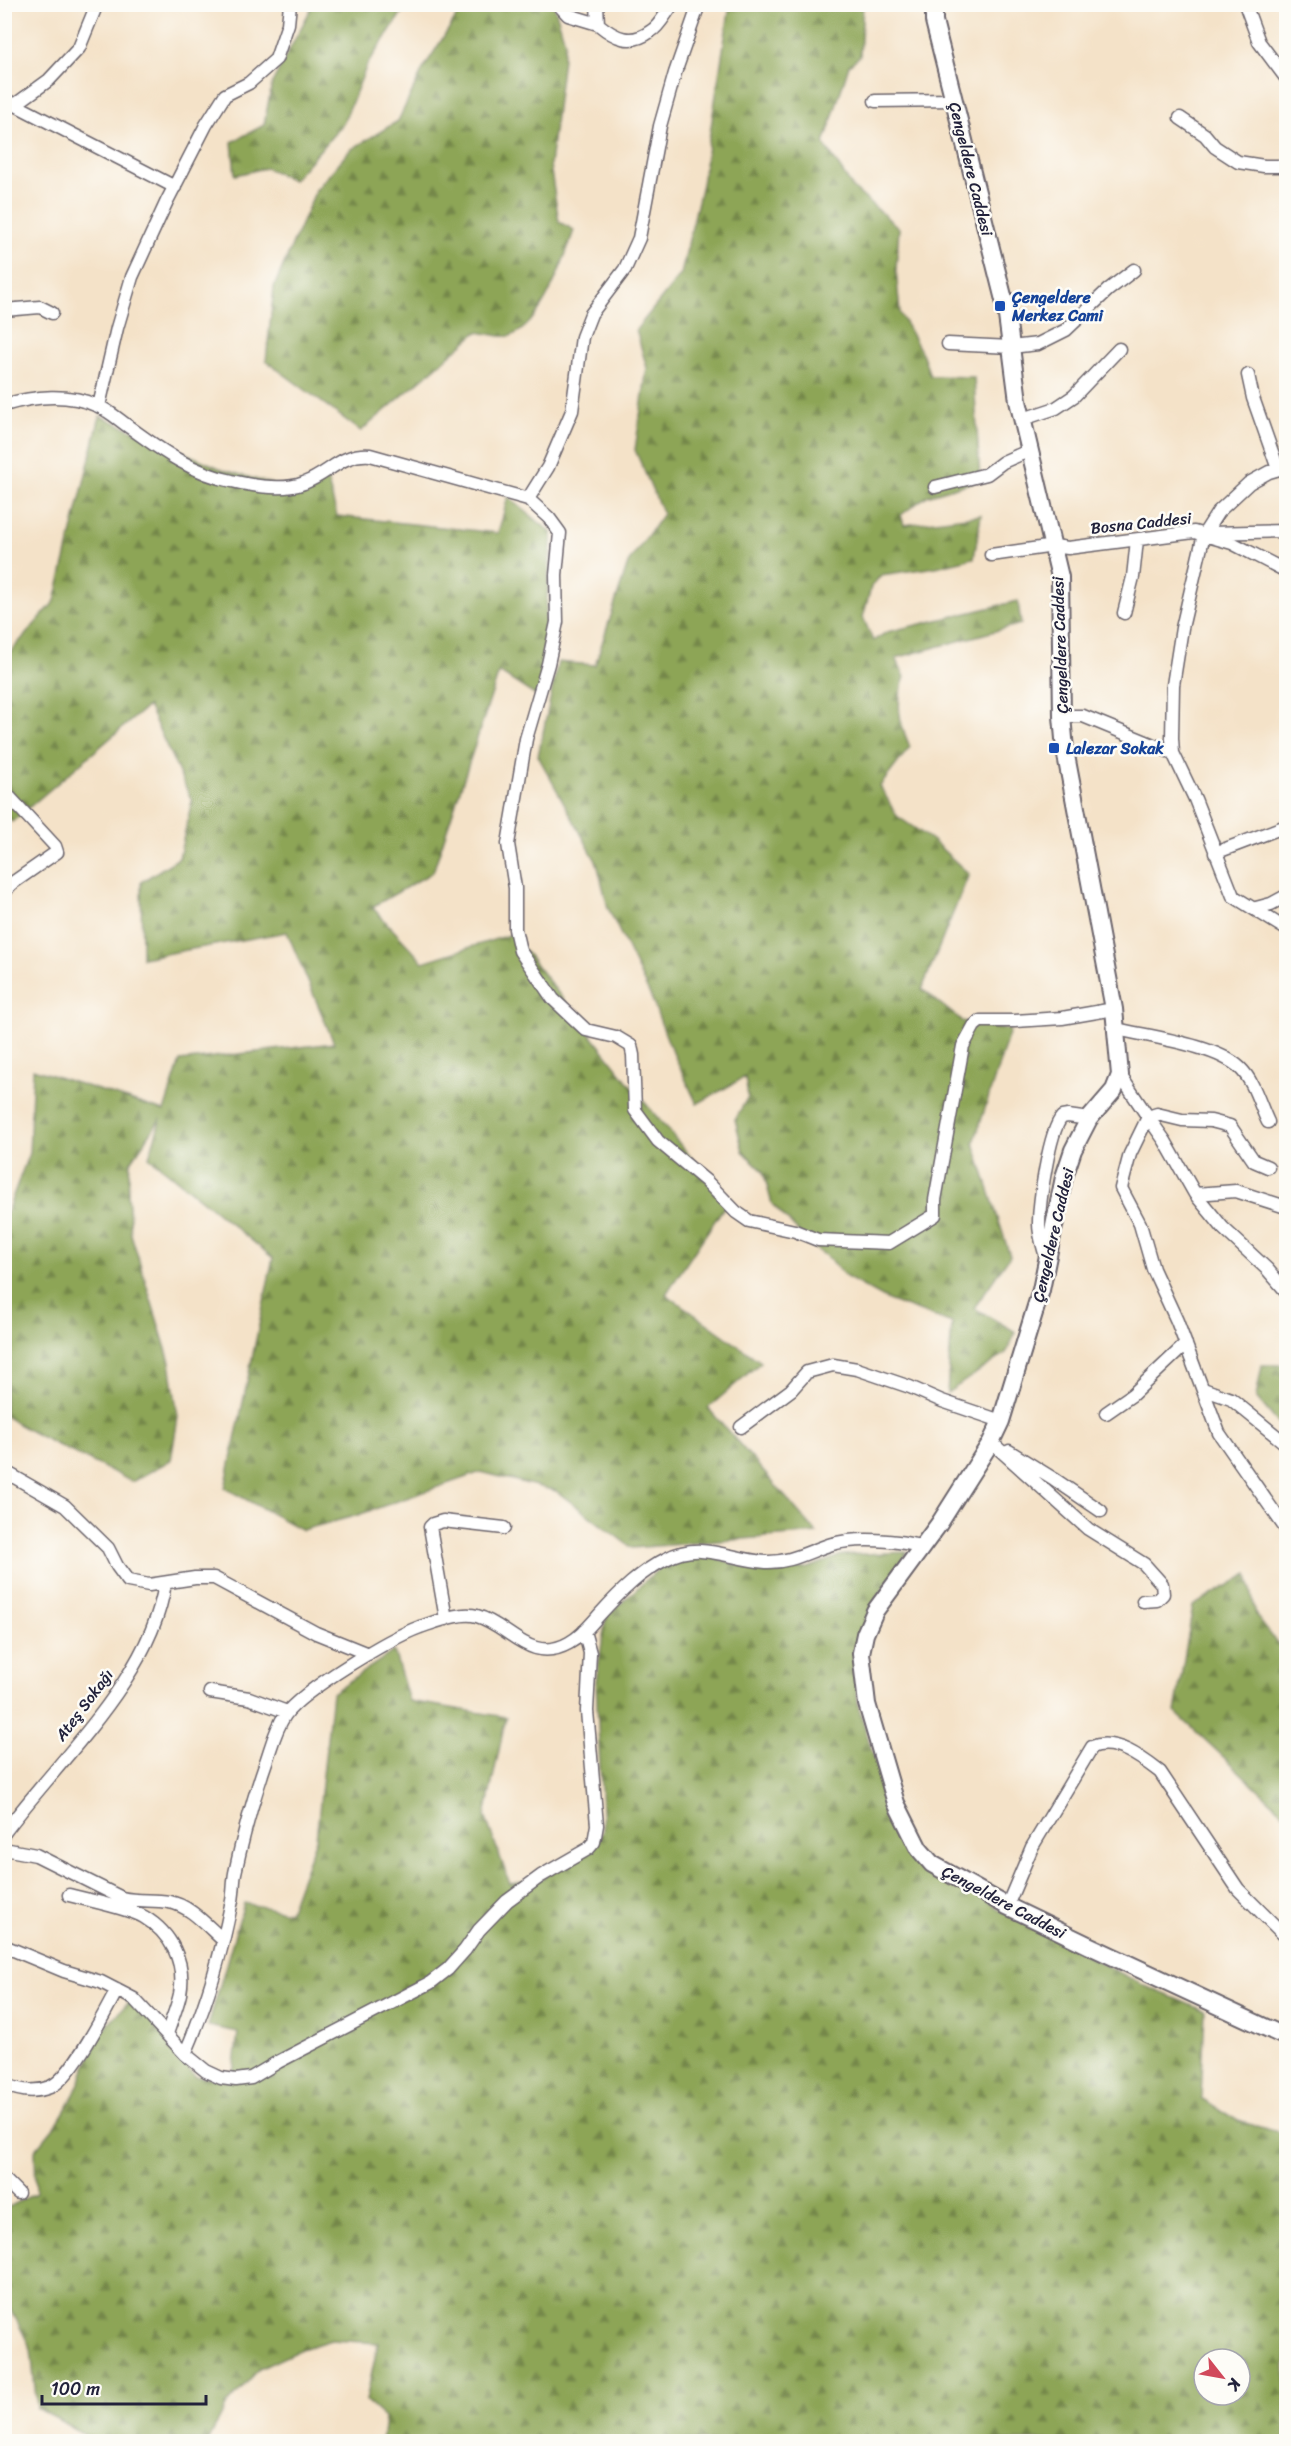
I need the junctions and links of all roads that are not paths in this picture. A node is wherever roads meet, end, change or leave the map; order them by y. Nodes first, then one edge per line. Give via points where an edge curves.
1 (97, 4) edge
2 (290, 4) edge
3 (558, 4) edge
4 (597, 4) edge
5 (673, 4) edge
6 (696, 4) edge
7 (934, 4) edge
8 (1245, 4) edge
9 (598, 24) junction
10 (1287, 78) edge
11 (954, 100) junction
12 (876, 101) dead end
13 (10, 102) edge
14 (1180, 118) dead end
15 (1287, 166) edge
16 (175, 187) junction
17 (1134, 270) dead end
18 (4, 310) edge
19 (52, 313) dead end
20 (948, 344) dead end
21 (1011, 347) junction
22 (1119, 349) dead end
23 (1248, 375) dead end
24 (4, 405) edge
25 (99, 406) junction
26 (1023, 419) junction
27 (1030, 450) junction
28 (1282, 468) edge
29 (935, 487) dead end
30 (528, 500) junction
31 (1287, 531) edge
32 (1204, 534) junction
33 (1137, 540) junction
34 (1054, 546) junction
35 (991, 555) dead end
36 (1287, 571) edge
37 (1124, 613) dead end
38 (1062, 716) junction
39 (1173, 753) junction
40 (4, 791) edge
41 (1287, 826) edge
42 (1215, 853) junction
43 (4, 893) edge
44 (1284, 897) dead end
45 (1256, 908) junction
46 (1287, 929) edge
47 (1114, 1010) junction
48 (1117, 1029) junction
49 (1120, 1076) junction
50 (1148, 1117) junction
51 (1089, 1119) junction
52 (1268, 1122) dead end
53 (1268, 1167) dead end
54 (1195, 1194) junction
55 (1287, 1207) edge
56 (1047, 1264) junction
57 (1287, 1291) edge
58 (1186, 1344) junction
59 (1203, 1389) junction
60 (1106, 1413) dead end
61 (1001, 1420) junction
62 (741, 1427) dead end
63 (992, 1442) junction
64 (1287, 1444) edge
65 (4, 1471) edge
66 (1101, 1511) dead end
67 (504, 1528) dead end
68 (1287, 1529) edge
69 (923, 1547) junction
70 (165, 1583) junction
71 (1143, 1601) dead end
72 (446, 1619) junction
73 (584, 1631) junction
74 (368, 1654) junction
75 (210, 1692) dead end
76 (287, 1713) junction
77 (4, 1833) edge
78 (4, 1849) edge
79 (69, 1895) dead end
80 (1007, 1906) junction
81 (1287, 1936) edge
82 (223, 1940) junction
83 (4, 1946) edge
84 (117, 1990) junction
85 (167, 2034) junction
86 (1287, 2037) edge
87 (185, 2054) junction
88 (4, 2084) edge
89 (4, 2179) edge
90 (18, 2193) dead end

1 - 13 street via 79,48 49,80
2 - 16 street via 276,59 249,83 225,95
3 - 9 street via 568,15
4 - 9 street
5 - 9 street via 652,31 635,38 619,39
6 - 30 street via 660,126 639,238 625,268 591,314 582,337 572,411 548,467
7 - 11 main road, Çengeldere Caddesi via 934,21
8 - 10 street via 1259,42
11 - 12 street
11 - 21 main road, Çengeldere Caddesi via 1006,308
13 - 16 street
14 - 15 street via 1238,162
16 - 25 street via 132,277
17 - 21 street via 1066,330 1038,344
18 - 19 street via 40,307
20 - 21 street
21 - 26 main road, Çengeldere Caddesi
22 - 26 street via 1074,396 1056,408
23 - 28 street via 1253,398
24 - 25 street via 46,397
25 - 30 street via 159,449 195,469 230,481 294,486 345,459 363,455
26 - 27 main road, Çengeldere Caddesi
27 - 29 street via 987,474
27 - 34 main road, Çengeldere Caddesi
28 - 32 street via 1249,483 1218,512
30 - 47 street via 560,533 557,622 526,739 508,844 520,951 553,999 586,1030 616,1037 631,1046 635,1110 658,1142 706,1181 736,1212 749,1221 795,1230 818,1240 889,1243 935,1215 963,1046 974,1026 981,1021 1062,1018
31 - 32 street
32 - 33 street, Bosna Caddesi
32 - 36 street, Bosna Caddesi via 1248,550
32 - 39 street via 1173,685
33 - 34 street, Bosna Caddesi via 1068,548
33 - 37 street
34 - 35 street, Bosna Caddesi
34 - 38 main road, Çengeldere Caddesi via 1060,577
38 - 39 street via 1083,716
38 - 47 main road, Çengeldere Caddesi
39 - 42 street
40 - 43 street via 57,852
41 - 42 street
42 - 45 street via 1233,896
44 - 45 street
45 - 46 street
47 - 48 main road, Çengeldere Caddesi
48 - 49 main road, Çengeldere Caddesi
48 - 52 street via 1212,1051 1240,1068
49 - 50 street
49 - 51 main road, Çengeldere Caddesi via 1114,1090
50 - 53 street via 1157,1114 1230,1125 1254,1161
50 - 54 street
50 - 58 street via 1130,1154 1121,1188 1140,1224 1153,1269
51 - 56 main road, Çengeldere Caddesi via 1064,1177
51 - 56 street via 1062,1117 1056,1127 1042,1184 1039,1226
54 - 55 street via 1236,1191
54 - 57 street via 1223,1228
56 - 61 main road, Çengeldere Caddesi
58 - 59 street
58 - 60 street via 1132,1395
59 - 64 street via 1231,1399
59 - 68 street via 1219,1433
61 - 62 street via 910,1386 833,1365 807,1372 791,1390
61 - 63 main road, Çengeldere Caddesi
63 - 66 street
63 - 69 main road, Çengeldere Caddesi
63 - 71 street via 1088,1529 1157,1576 1163,1594 1156,1600
65 - 70 street via 65,1506 108,1548 128,1581
67 - 72 street via 443,1521 430,1527
69 - 73 street via 896,1542 834,1543 800,1557 774,1562 710,1551 682,1553 634,1580
69 - 80 main road, Çengeldere Caddesi via 875,1611 865,1634 861,1653 867,1704 896,1803 919,1849 932,1864
70 - 74 street via 214,1578 316,1633
70 - 77 street, Ateş Sokağı via 159,1614 121,1688
72 - 73 street via 475,1615 511,1637 542,1649 564,1646
72 - 74 street via 417,1628
73 - 87 street via 590,1653 587,1711 597,1825 594,1842 588,1849 507,1901 454,1963 430,1983 251,2078 220,2078
74 - 76 street via 306,1695
75 - 76 street via 249,1698
76 - 82 street via 278,1727 257,1789
78 - 82 street via 36,1855 122,1898 178,1904
79 - 85 street via 142,1916 164,1932 177,1950 180,1993
80 - 81 street via 1032,1847 1092,1747 1100,1743 1143,1759 1160,1772 1238,1889
80 - 86 main road, Çengeldere Caddesi
82 - 87 street via 205,2007
83 - 84 street
84 - 85 street via 134,1999
84 - 88 street via 83,2050 53,2086 24,2091
85 - 87 street
89 - 90 street

